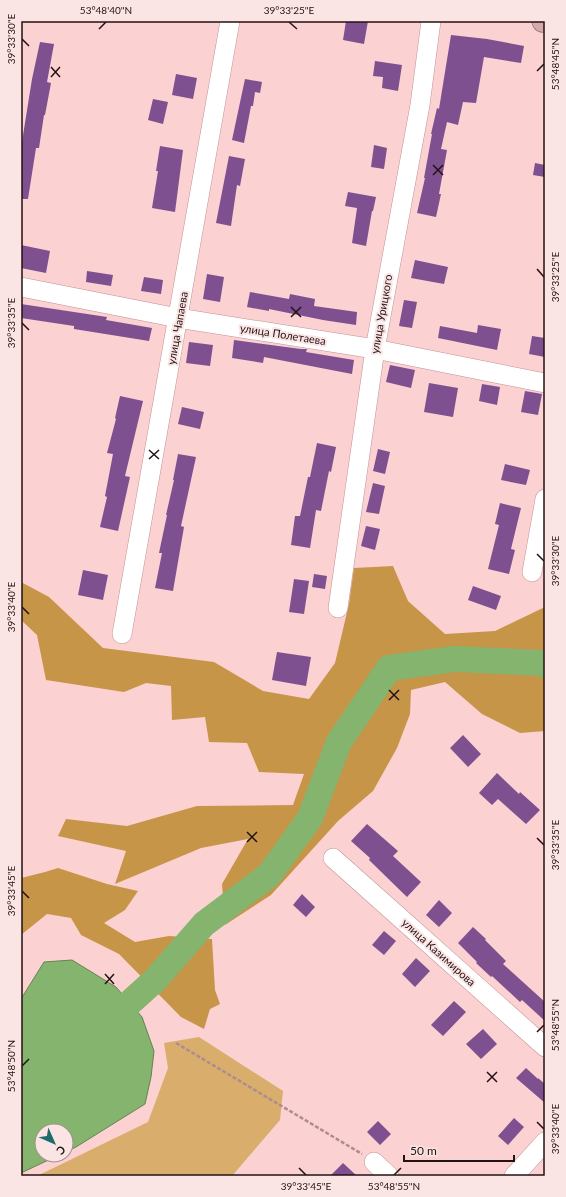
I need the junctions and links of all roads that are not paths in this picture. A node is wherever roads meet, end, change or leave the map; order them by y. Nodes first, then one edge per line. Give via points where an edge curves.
1 (230, 21) edge
2 (431, 21) edge
3 (21, 287) edge
4 (178, 318) junction
5 (375, 349) junction
6 (545, 383) edge
7 (545, 499) edge
8 (532, 572) dead end
9 (338, 608) dead end
10 (122, 634) dead end
11 (333, 858) dead end
12 (545, 1046) edge
13 (545, 1142) edge
14 (374, 1162) road end
15 (389, 1176) edge
16 (514, 1176) edge

1 - 4 street, улица Чапаева
2 - 5 street, улица Урицкого via 420,105
3 - 4 street, улица Полетаева
4 - 5 street, улица Полетаева
4 - 10 street, улица Чапаева
5 - 6 street, улица Полетаева
5 - 9 street, улица Урицкого
7 - 8 street
11 - 12 street, улица Казимирова
13 - 16 street
14 - 15 street

